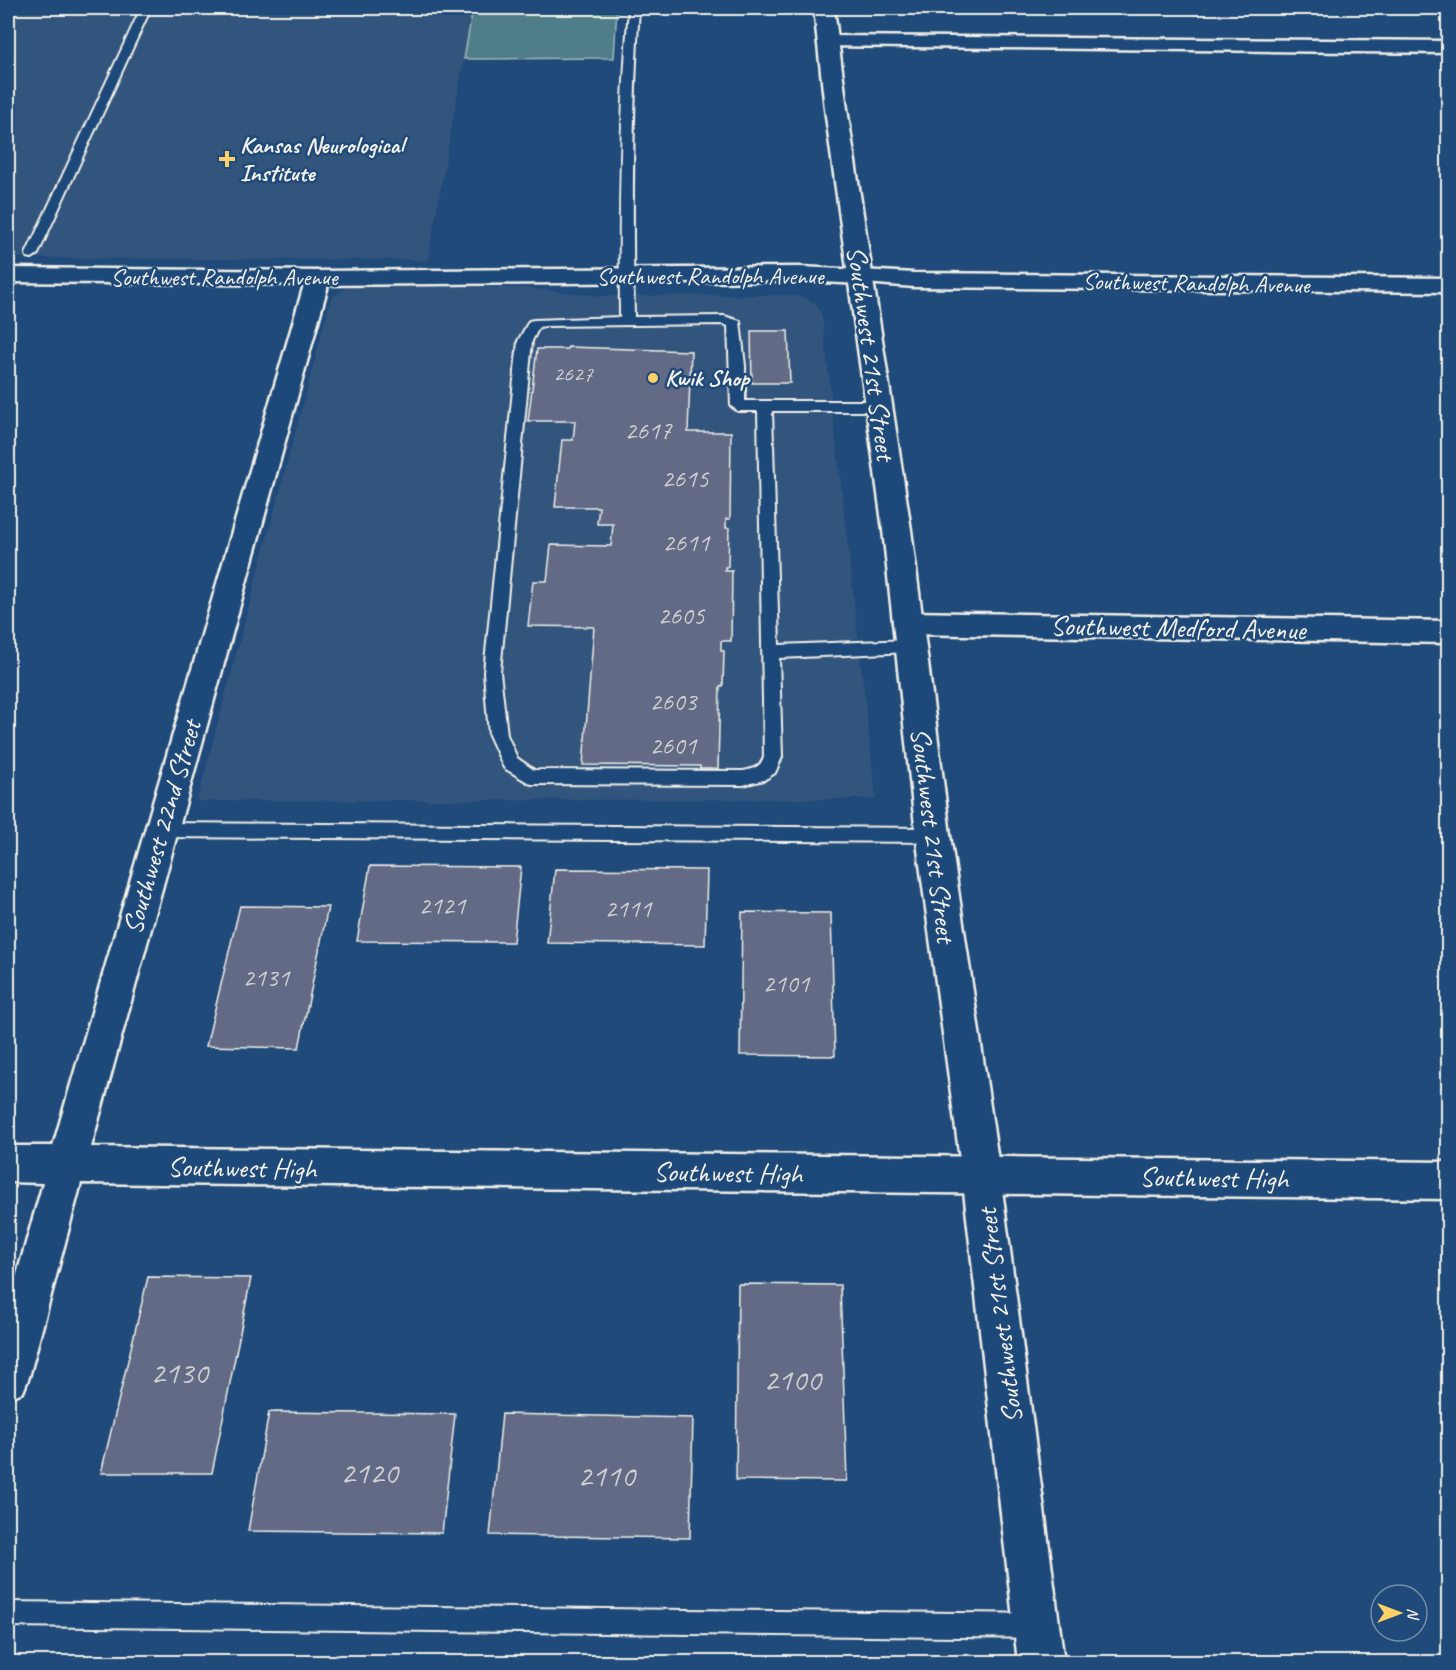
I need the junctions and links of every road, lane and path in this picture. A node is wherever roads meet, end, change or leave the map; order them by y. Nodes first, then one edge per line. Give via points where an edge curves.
1 (146, 8) edge
2 (634, 8) edge
3 (824, 8) edge
4 (828, 42) junction
5 (1449, 47) edge
6 (32, 254) dead end
7 (8, 275) edge
8 (627, 276) junction
9 (862, 277) junction
10 (318, 278) junction
11 (1449, 285) edge
12 (627, 320) junction
13 (765, 406) junction
14 (880, 406) junction
15 (1449, 632) edge
16 (909, 634) junction
17 (770, 652) junction
18 (160, 830) junction
19 (933, 835) junction
20 (8, 1164) edge
21 (66, 1165) junction
22 (981, 1174) junction
23 (1449, 1181) edge
24 (8, 1377) edge
25 (8, 1614) edge
26 (1036, 1626) junction
27 (1041, 1662) edge

1 - 6 lane
2 - 8 lane via 625,187
3 - 4 street, Southwest 21st Street
4 - 5 street
4 - 9 street, Southwest 21st Street
7 - 10 street, Southwest Randolph Avenue
8 - 9 street, Southwest Randolph Avenue
8 - 10 street, Southwest Randolph Avenue
8 - 12 lane
9 - 11 street, Southwest Randolph Avenue
9 - 14 street, Southwest 21st Street
10 - 18 street, Southwest 22nd Street
12 - 13 lane via 712,319 735,324 738,406
12 - 17 lane via 546,321 534,324 525,341 492,672 498,735 510,763 531,777 758,776 769,768 772,757
13 - 14 lane
13 - 17 lane
14 - 16 street, Southwest 21st Street
15 - 16 street, Southwest Medford Avenue
16 - 17 lane
16 - 19 street, Southwest 21st Street
18 - 19 lane
18 - 21 street, Southwest 22nd Street
19 - 22 street, Southwest 21st Street
20 - 21 street, Southwest High
21 - 22 street, Southwest High
21 - 24 street, Southwest 22nd Street
22 - 23 street, Southwest High
22 - 26 street, Southwest 21st Street
25 - 26 lane
26 - 27 street, Southwest 21st Street

